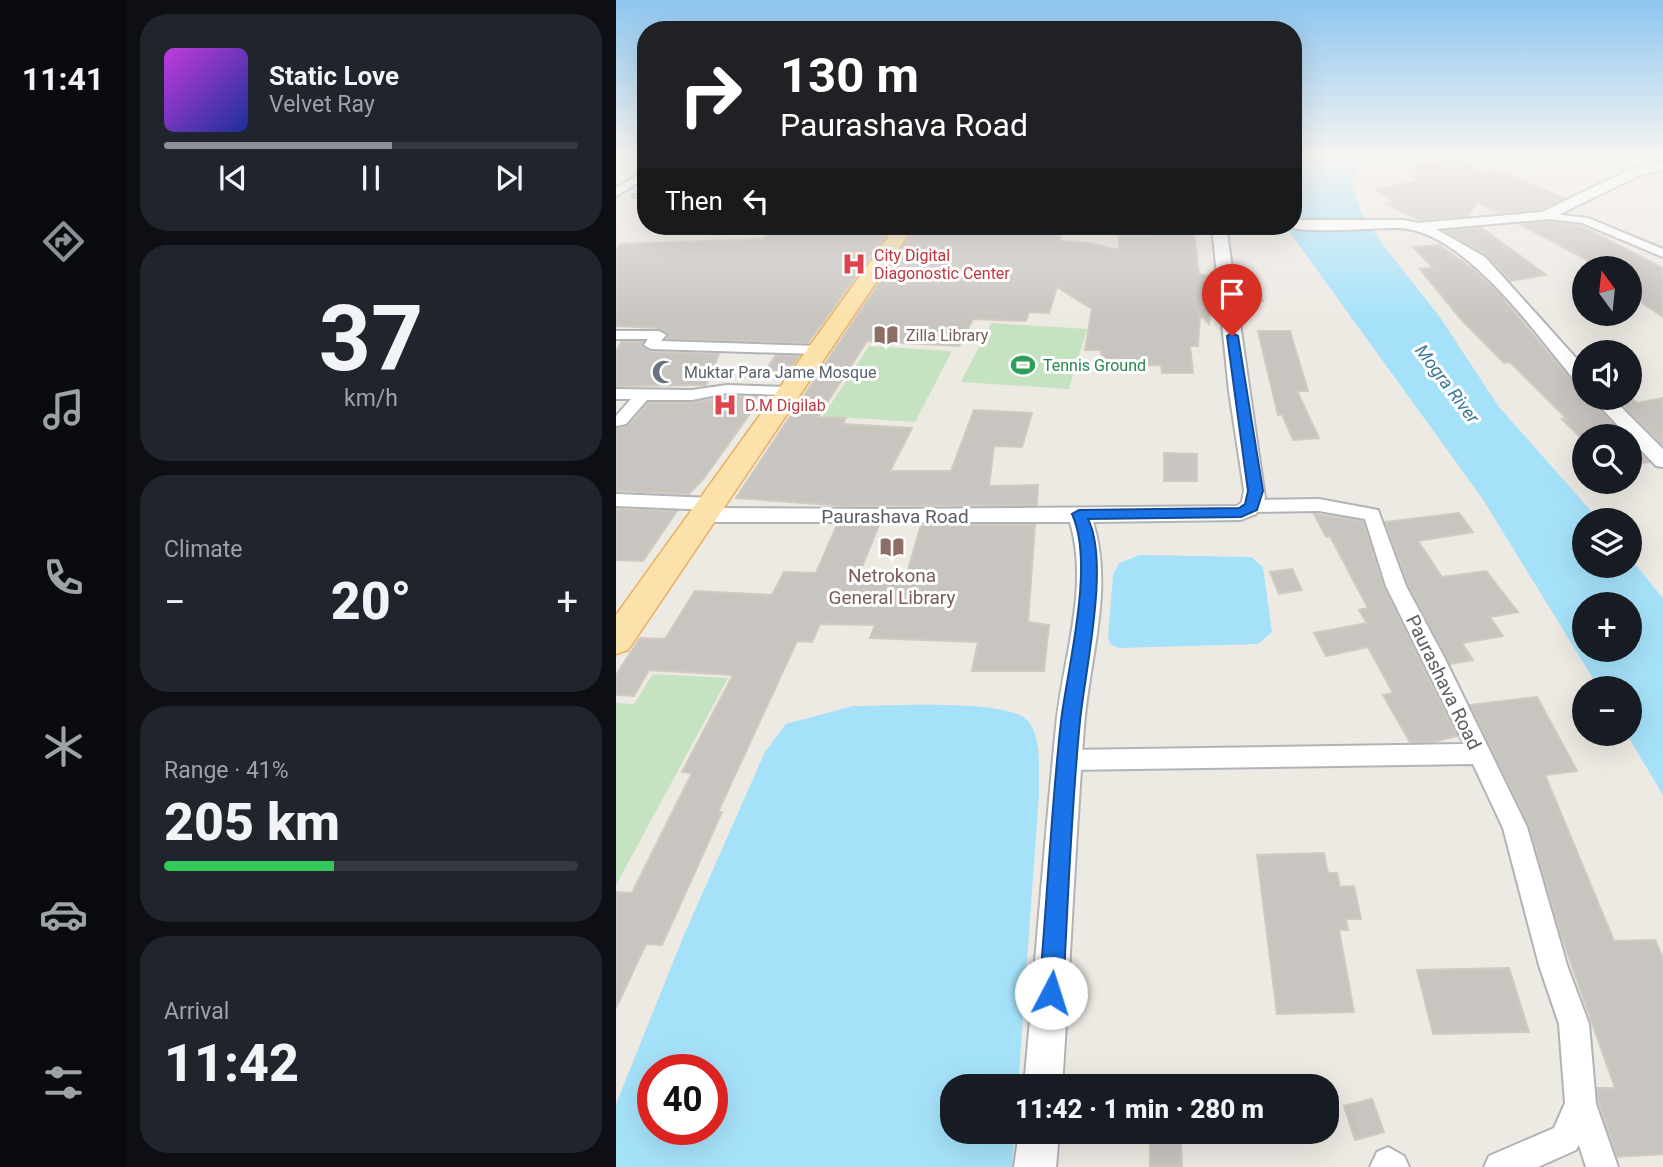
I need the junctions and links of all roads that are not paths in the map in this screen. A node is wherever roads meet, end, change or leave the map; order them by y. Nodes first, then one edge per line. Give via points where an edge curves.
1 (1556, 210) edge
2 (1545, 216) junction
3 (1302, 224) edge
4 (1418, 226) junction
5 (899, 235) edge
6 (1220, 235) edge
7 (1663, 253) edge
8 (616, 335) edge
9 (817, 350) junction
10 (1572, 365) edge
11 (788, 391) junction
12 (616, 394) edge
13 (643, 395) junction
14 (1613, 410) edge
15 (616, 421) edge
16 (1663, 461) edge
17 (616, 500) edge
18 (1252, 506) junction
19 (707, 509) junction
20 (1079, 514) junction
21 (616, 641) edge
22 (1479, 754) junction
23 (1068, 760) junction
24 (1044, 1074) edge
25 (1581, 1104) junction
26 (1038, 1144) edge
27 (1035, 1167) edge
28 (1386, 1167) edge
29 (1393, 1167) edge
30 (1500, 1167) edge
31 (1602, 1167) edge

1 - 2 street
2 - 4 street
2 - 7 street via 1584,220
3 - 4 street
4 - 10 street via 1480,260
5 - 9 main road
6 - 18 street via 1255,491
8 - 9 street via 659,335 651,345
9 - 11 main road
11 - 13 street via 727,389
11 - 19 main road
12 - 13 street
13 - 15 street
14 - 16 street
17 - 19 street
18 - 20 street, Paurashava Road via 1241,513
18 - 22 street, Paurashava Road via 1319,505 1372,514 1396,586
19 - 20 street, Paurashava Road via 888,517
19 - 21 main road
20 - 23 street via 1085,528 1089,575
22 - 23 street
22 - 25 street, Paurashava Road via 1514,827 1574,1024
23 - 24 street
25 - 30 street via 1565,1139
25 - 31 street
26 - 27 street
28 - 29 street

